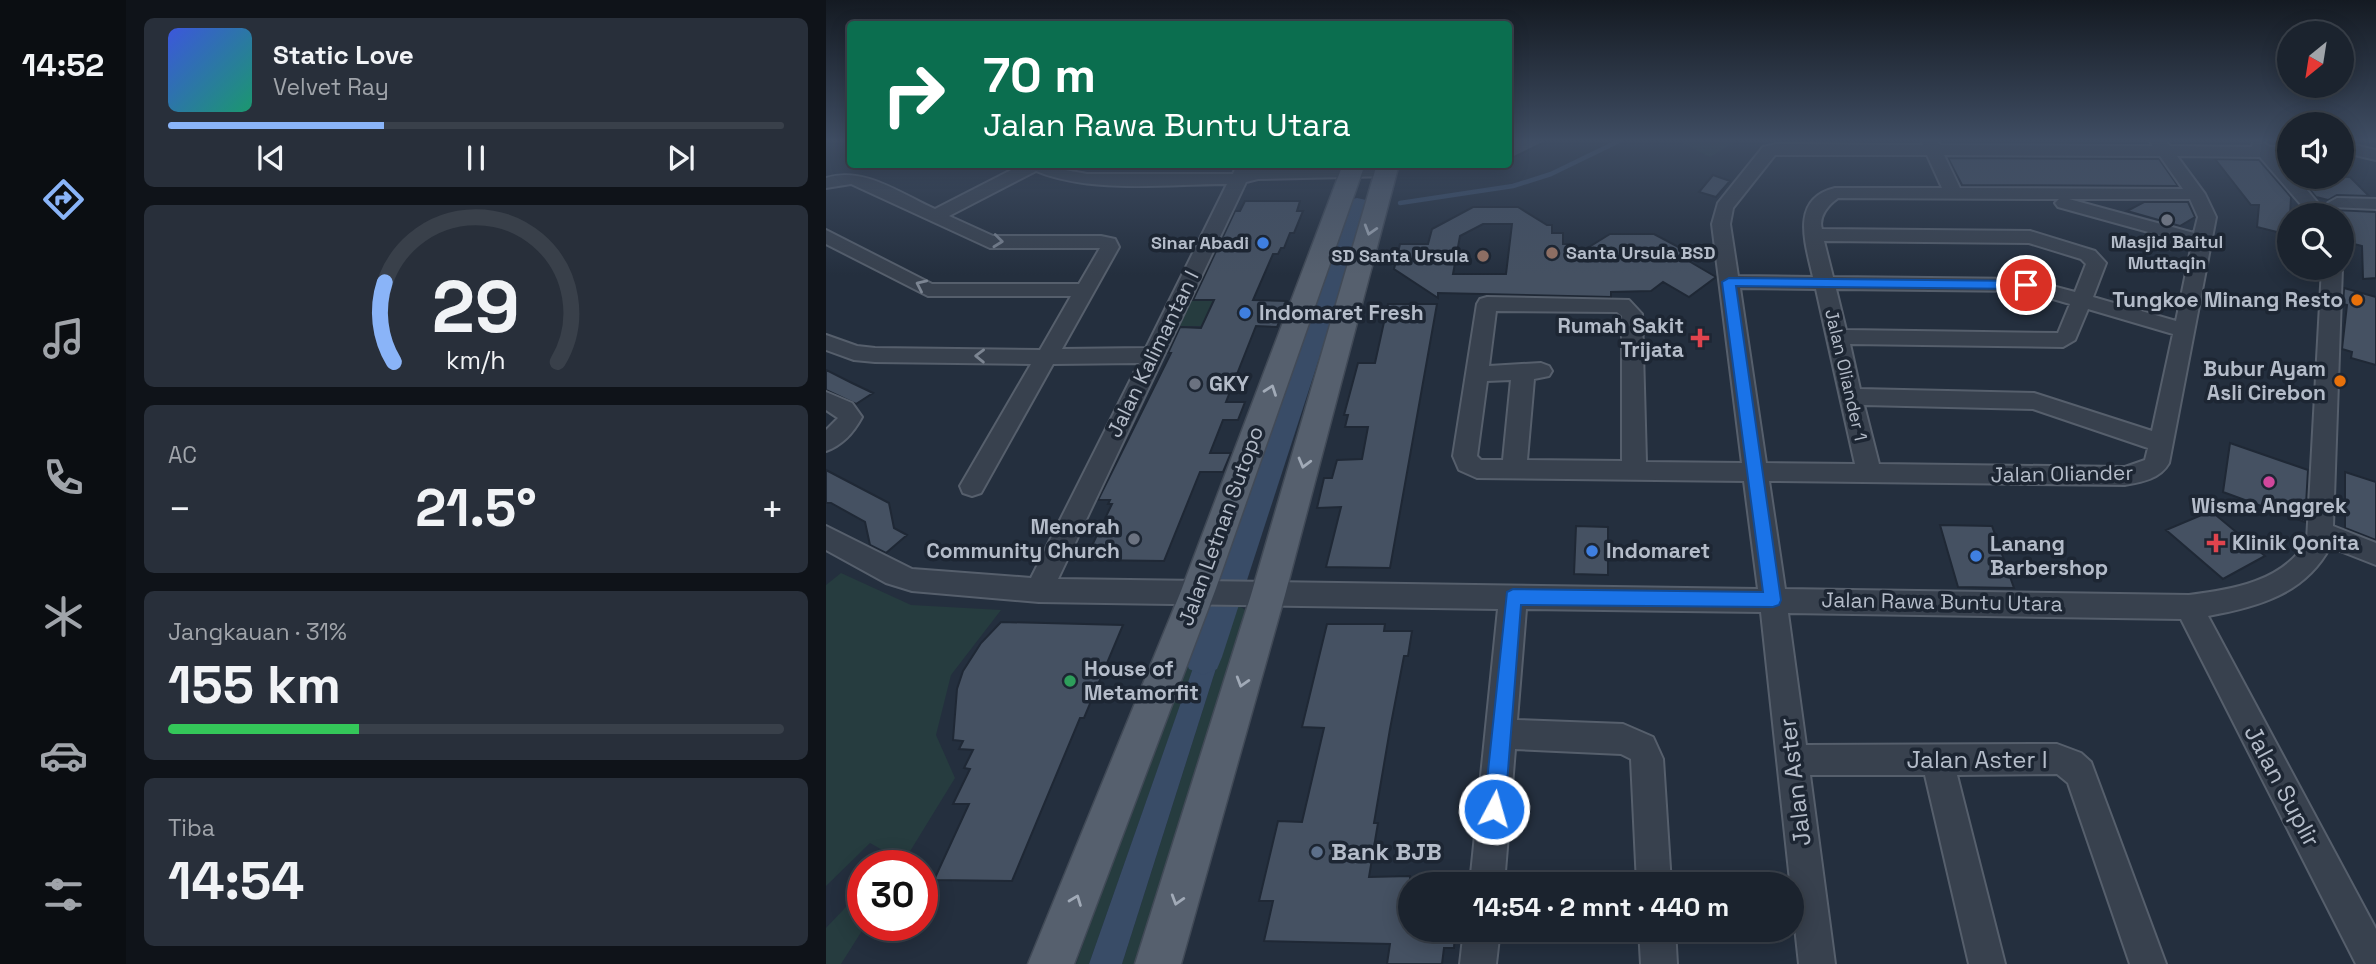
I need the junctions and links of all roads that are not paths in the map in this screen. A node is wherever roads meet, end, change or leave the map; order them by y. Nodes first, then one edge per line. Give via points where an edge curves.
1 (868, 185) edge
2 (996, 185) edge
3 (1236, 185) edge
4 (1364, 185) edge
5 (1365, 185) edge
6 (1742, 185) edge
7 (1949, 185) edge
8 (2189, 185) edge
9 (2293, 185) edge
10 (1953, 193) junction
11 (2033, 194) junction
12 (2196, 194) junction
13 (2309, 203) edge
14 (2354, 203) edge
15 (2376, 204) edge
16 (936, 216) junction
17 (1814, 235) junction
18 (826, 236) edge
19 (2202, 241) junction
20 (2332, 280) edge
21 (1729, 282) junction
22 (1825, 282) junction
23 (1086, 290) junction
24 (2082, 300) junction
25 (2183, 330) junction
26 (1837, 337) junction
27 (826, 342) edge
28 (1152, 355) junction
29 (1049, 357) junction
30 (1478, 374) junction
31 (1851, 397) junction
32 (826, 400) edge
33 (826, 442) edge
34 (2161, 443) junction
35 (1514, 470) junction
36 (1634, 472) junction
37 (1754, 473) junction
38 (1869, 474) junction
39 (972, 486) dead end
40 (2322, 533) junction
41 (826, 537) edge
42 (2376, 554) edge
43 (1039, 590) junction
44 (1208, 592) junction
45 (1256, 595) junction
46 (1513, 597) junction
47 (1773, 600) junction
48 (2189, 607) junction
49 (1502, 734) junction
50 (1937, 759) junction
51 (1792, 760) junction
52 (1487, 872) edge
53 (1653, 872) edge
54 (1481, 942) edge
55 (1658, 942) edge
56 (1051, 964) edge
57 (1158, 964) edge
58 (1478, 964) edge
59 (1659, 964) edge
60 (1816, 964) edge
61 (1987, 964) edge
62 (2148, 964) edge
63 (2375, 964) edge

1 - 16 street
2 - 16 street
3 - 28 street, Jalan Kalimantan I
44 -> 4 main road, Jalan Letnan Sutopo
5 -> 45 main road
6 - 21 street, Jalan Aster via 1721,212
7 - 10 street
8 - 12 street, Jalan Oliander
9 - 13 street
10 - 11 street, Jalan Oliander 1
10 - 17 street, Jalan Oliander 1 via 1830,194 1812,218
11 - 12 street, Jalan Oliander 1
11 - 19 street, Jalan Oliander 1
12 - 19 street, Jalan Oliander via 2207,217
14 - 15 street
16 -> 23 street via 994,243 1108,243 1110,247
17 - 22 street, Jalan Oliander 1
17 - 24 street via 2030,237 2095,260
23 -> 18 street via 928,290
19 - 25 street, Jalan Oliander
20 - 40 street, Jalan Rawa Buntu Utara
21 - 22 street
21 - 37 street, Jalan Aster
22 - 24 street via 2026,285
22 - 26 street, Jalan Oliander 1
23 - 29 street
24 - 25 street
24 - 26 street via 2063,341
25 - 34 street, Jalan Oliander
26 - 31 street, Jalan Oliander 1
29 -> 27 street via 875,355
28 - 29 street
28 - 43 street, Jalan Kalimantan I
29 - 39 street
30 - 35 street, Jalan Oliander via 1465,456 1468,464 1477,469
30 - 35 street via 1532,372
30 - 36 street, Jalan Oliander via 1487,304 1629,308
31 - 34 street via 2034,401
31 - 38 street, Jalan Oliander 1
32 - 33 street via 851,417
34 - 38 street, Jalan Oliander via 2153,467 2125,476
35 - 36 street, Jalan Oliander
36 - 37 street, Jalan Oliander
37 - 38 street, Jalan Oliander
37 - 47 street, Jalan Aster
40 - 42 street
40 - 48 street, Jalan Rawa Buntu Utara via 2316,551 2285,582 2233,601
41 - 43 street, Jalan Rawa Buntu Utara via 912,580
43 - 44 street, Jalan Rawa Buntu Utara
44 - 45 street, Jalan Rawa Buntu Utara
56 -> 44 main road, Jalan Letnan Sutopo
45 - 46 street, Jalan Rawa Buntu Utara
45 -> 57 main road
46 - 47 street, Jalan Rawa Buntu Utara
46 - 49 street
47 - 48 street, Jalan Rawa Buntu Utara
47 - 51 street, Jalan Aster
48 - 63 street, Jalan Suplir
49 - 52 street
49 - 53 street via 1623,739 1642,748 1647,759
50 - 51 street, Jalan Aster I
50 - 61 street
50 - 62 street, Jalan Aster I via 2057,760 2080,773
51 - 60 street, Jalan Aster
54 - 58 street
55 - 59 street

